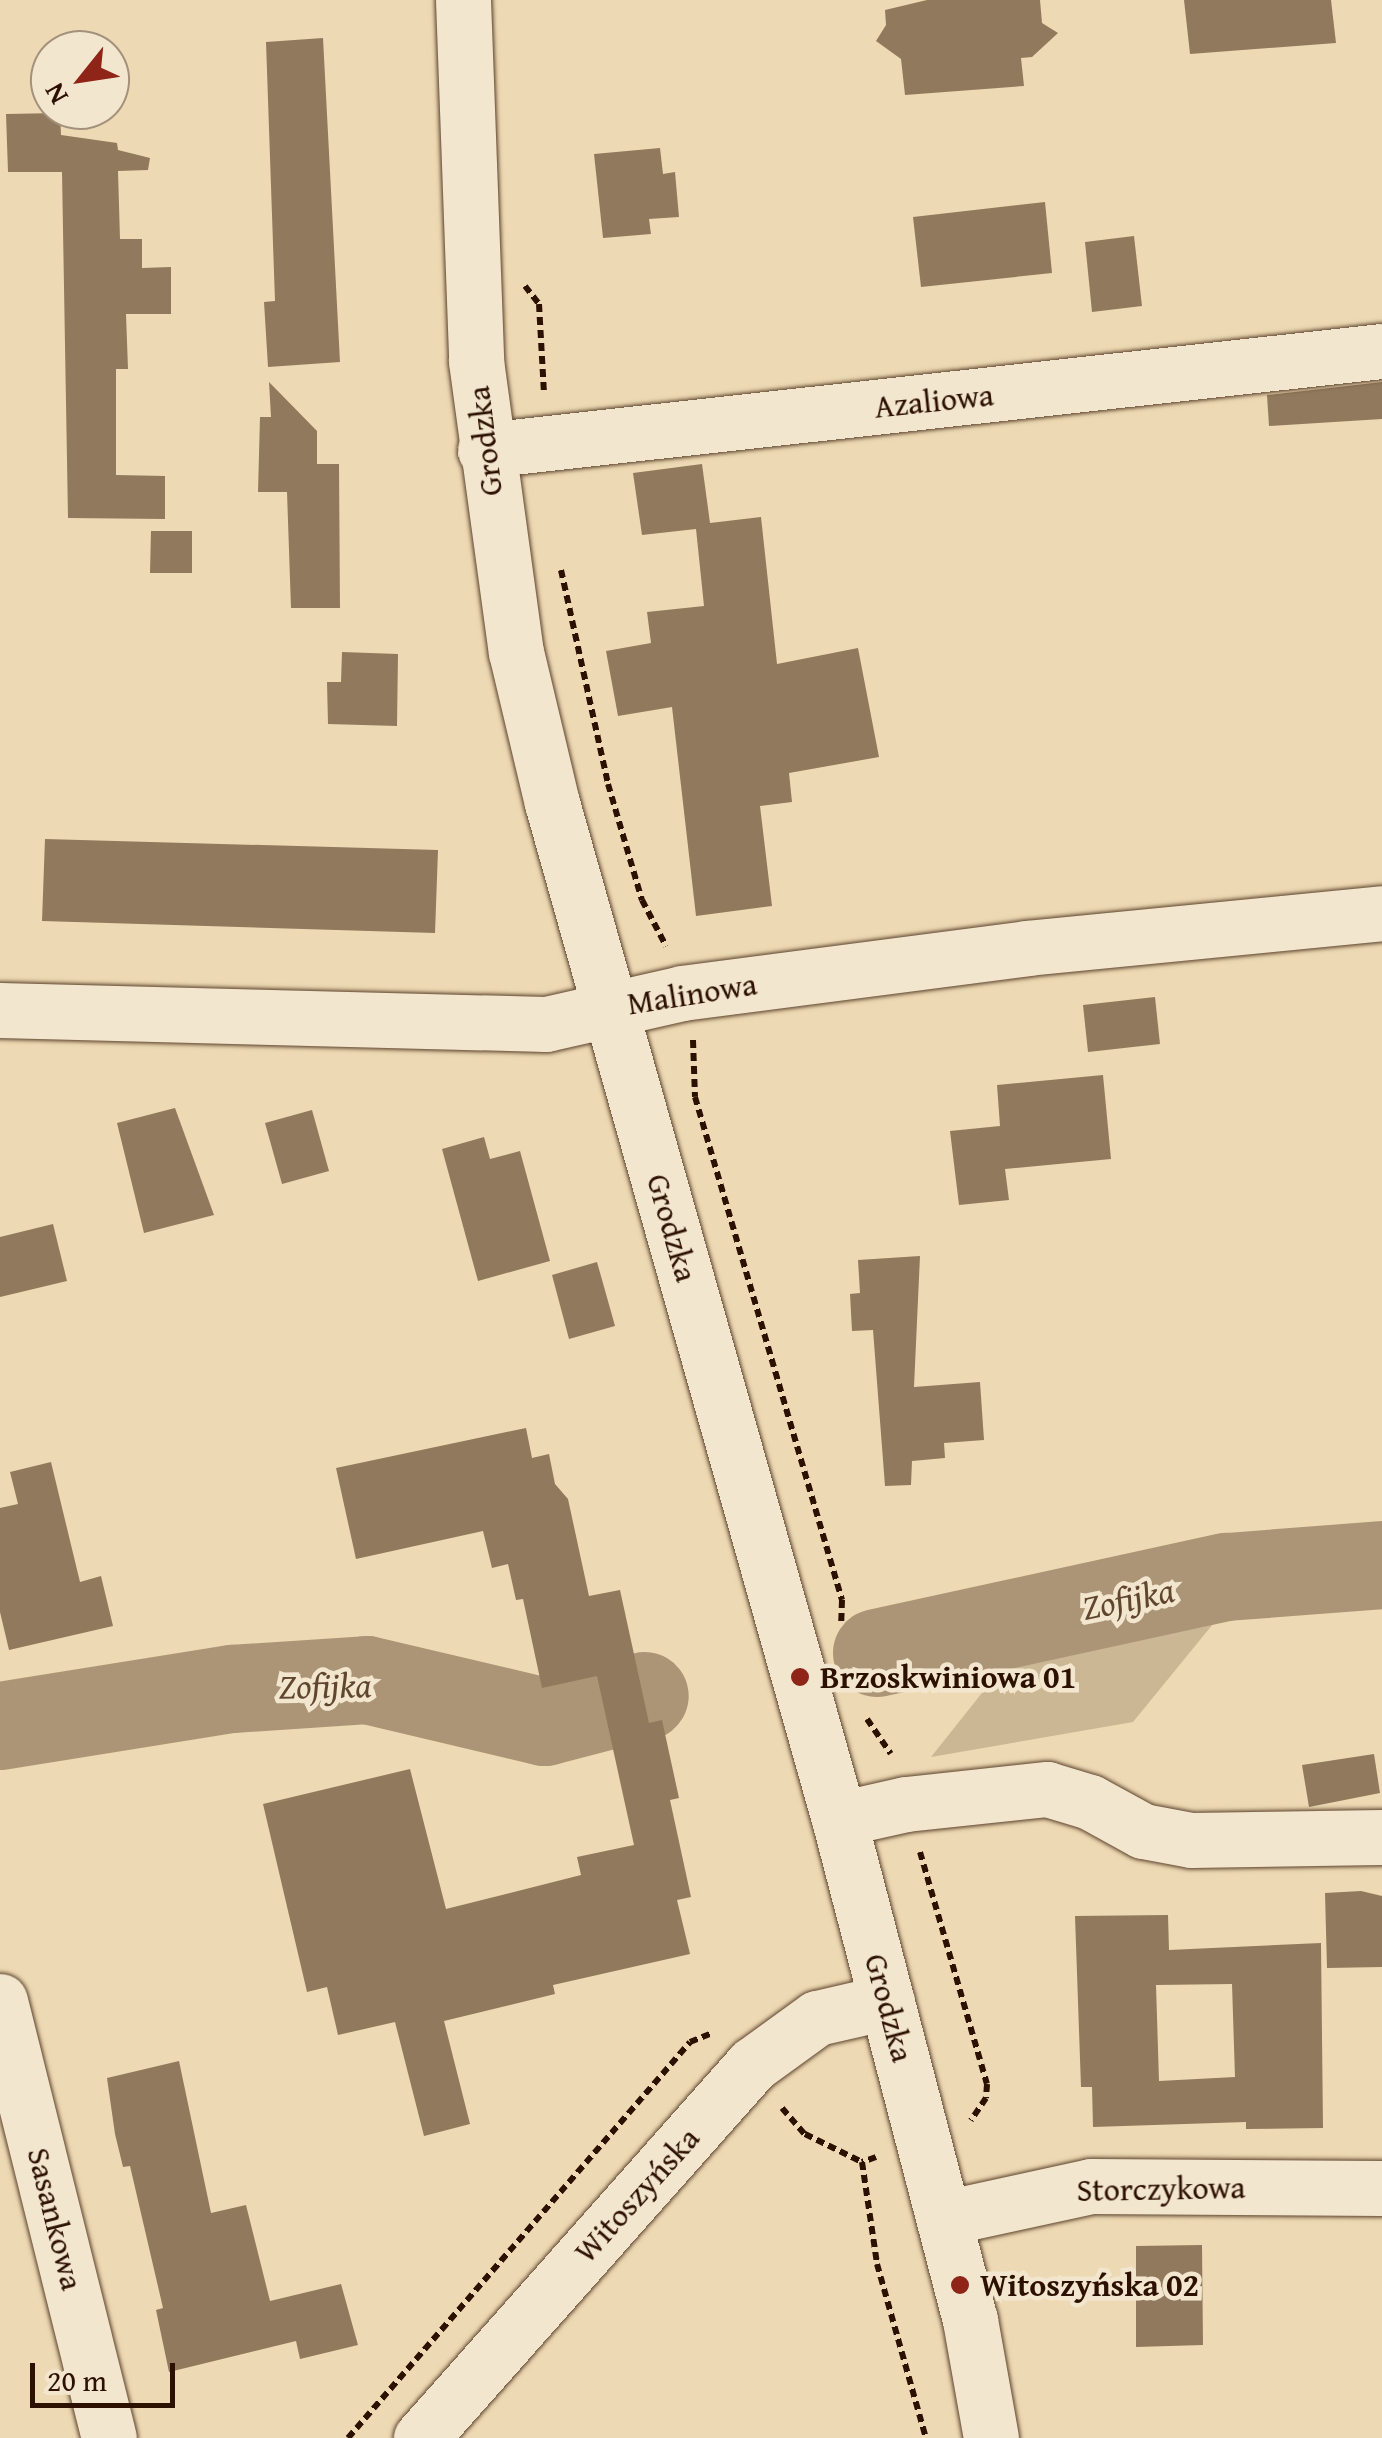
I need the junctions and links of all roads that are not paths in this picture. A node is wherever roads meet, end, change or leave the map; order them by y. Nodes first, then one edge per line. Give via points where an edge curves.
1 (462, 0) edge
2 (1382, 351) edge
3 (485, 450) junction
4 (1382, 913) edge
5 (608, 1006) junction
6 (0, 1010) edge
7 (839, 1819) junction
8 (1382, 1837) edge
9 (0, 2001) edge
10 (887, 2002) junction
11 (1382, 2188) edge
12 (944, 2218) junction
13 (109, 2438) edge
14 (420, 2438) edge
15 (991, 2438) edge

1 - 3 street, Grodzka
2 - 3 street, Azaliowa
3 - 5 street, Grodzka via 516,652
4 - 5 street, Malinowa via 1027,948
5 - 6 street, Malinowa via 546,1024
5 - 7 street, Grodzka
7 - 8 street via 906,1804 1046,1789 1090,1802 1143,1831 1191,1840
7 - 10 street, Grodzka
9 - 13 street, Sasankowa
10 - 12 street, Grodzka
10 - 14 street, Witoszyńska via 818,2018 752,2065
11 - 12 street, Storczykowa via 1092,2186
12 - 15 street, Grodzka

